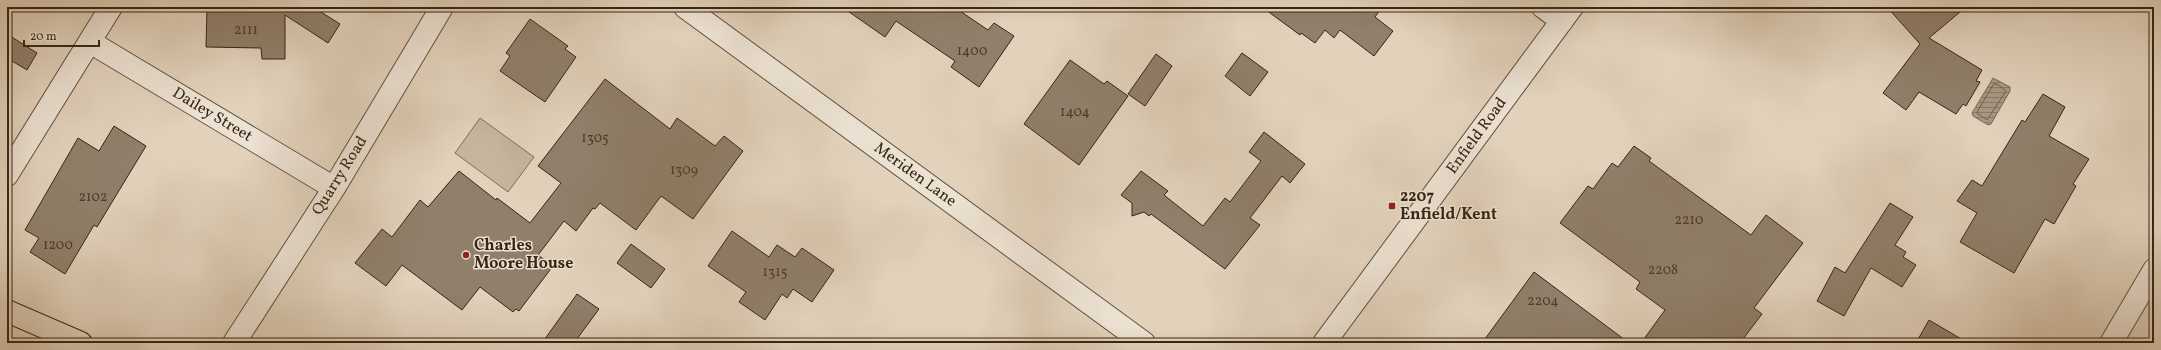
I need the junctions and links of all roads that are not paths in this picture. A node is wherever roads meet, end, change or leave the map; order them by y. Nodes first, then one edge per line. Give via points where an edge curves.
1 (111, 7) edge
2 (442, 7) edge
3 (685, 7) edge
4 (1543, 7) edge
5 (1567, 14) edge
6 (90, 42) junction
7 (7, 176) edge
8 (334, 188) junction
9 (2154, 270) edge
10 (7, 311) edge
11 (81, 343) edge
12 (234, 343) edge
13 (1144, 343) edge
14 (1324, 343) edge
15 (2111, 343) edge

1 - 6 street
2 - 8 street, Quarry Road
3 - 13 street, Meriden Lane
4 - 5 street
5 - 14 street, Enfield Road
6 - 7 street
6 - 8 street, Dailey Street
8 - 12 street, Quarry Road
9 - 15 street
10 - 11 main road

